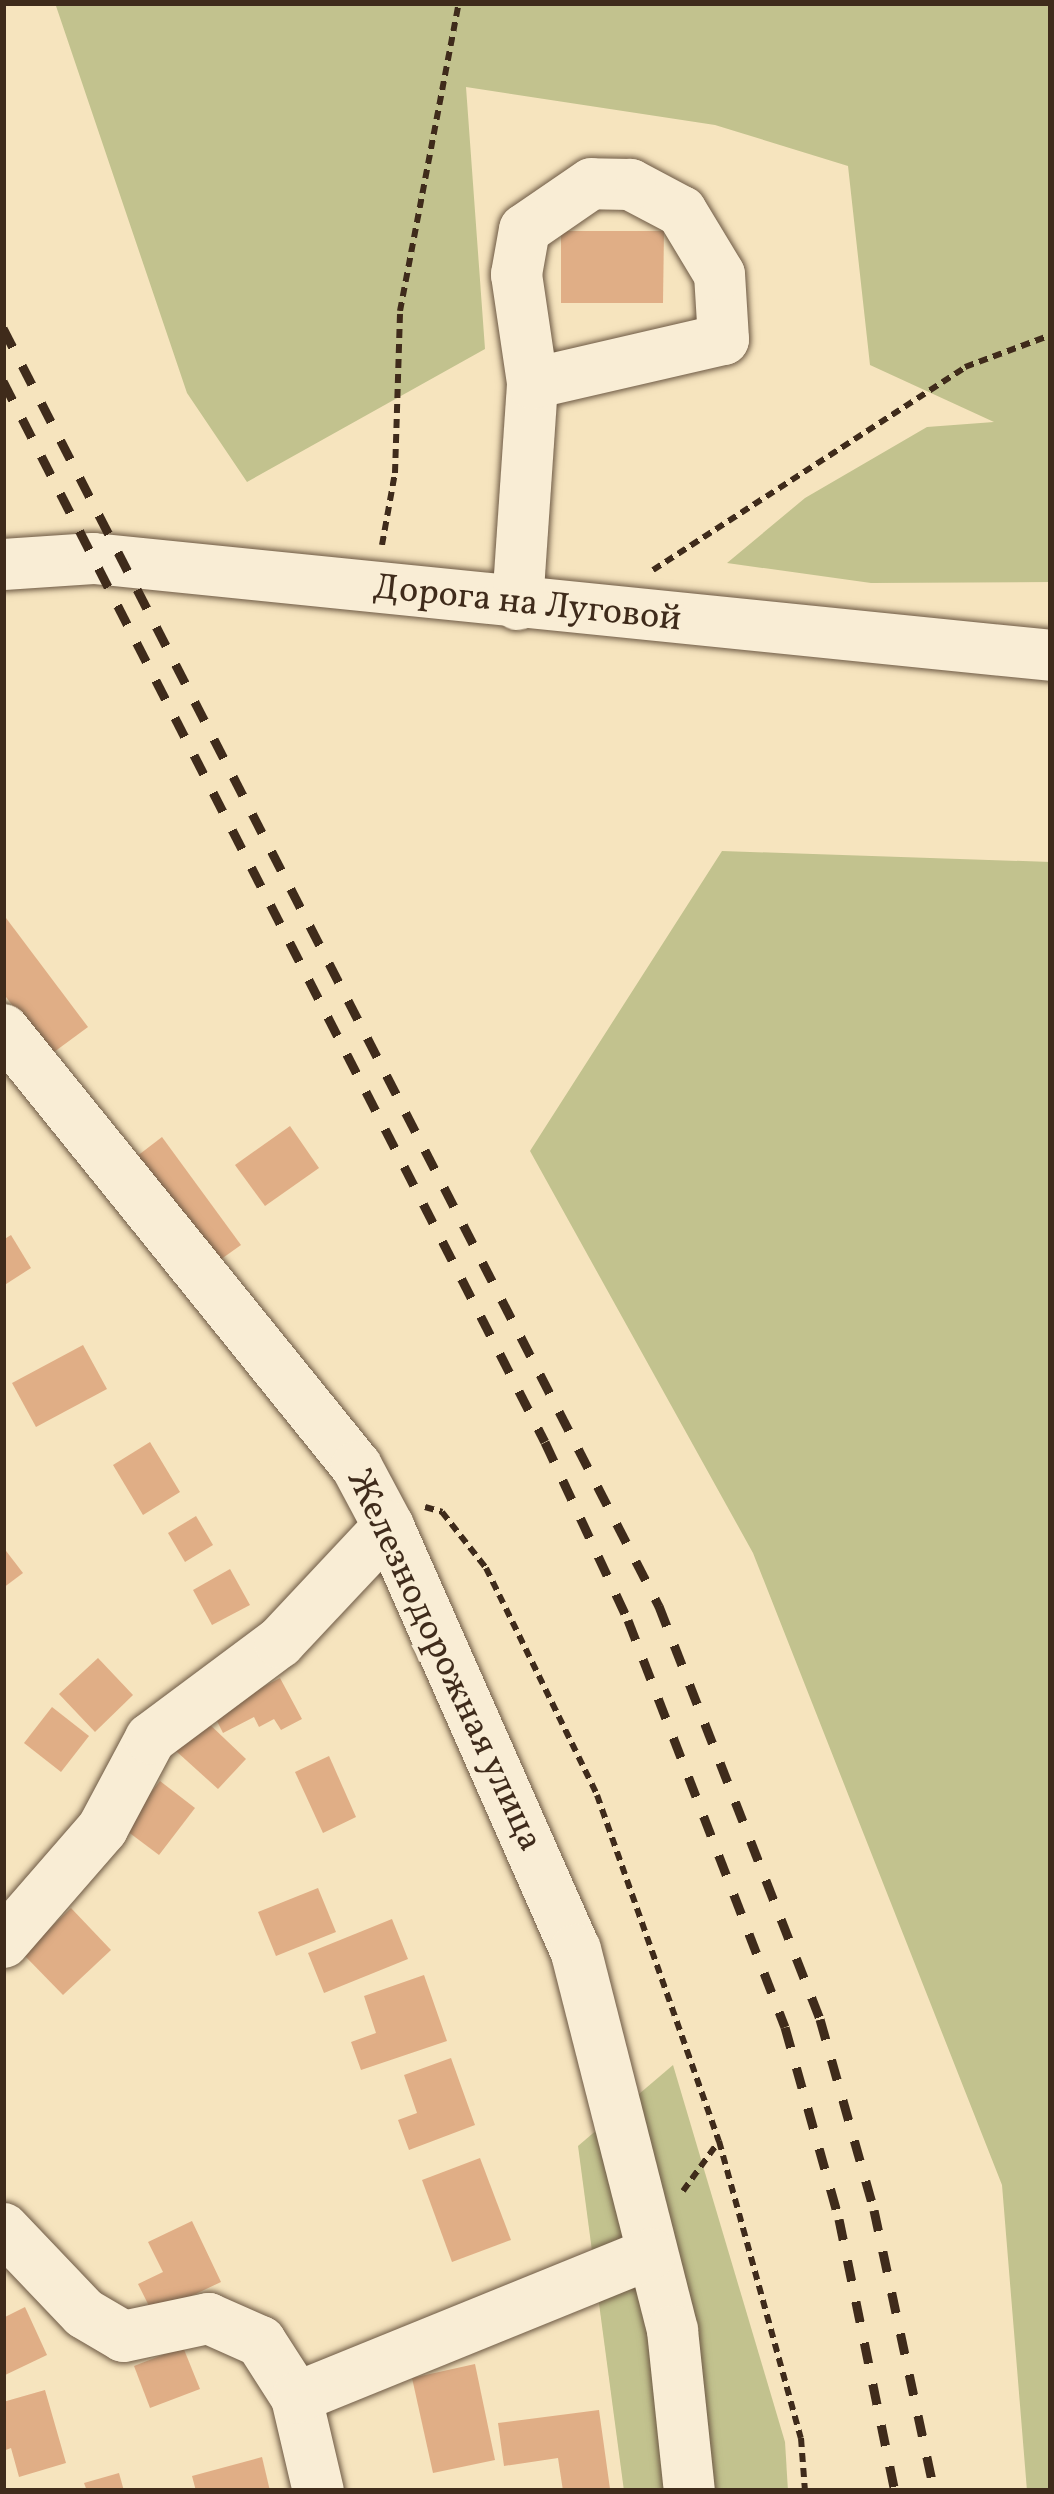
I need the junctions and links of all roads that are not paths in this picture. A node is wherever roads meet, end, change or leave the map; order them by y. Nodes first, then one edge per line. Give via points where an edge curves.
1 (532, 383) junction
2 (3, 564) edge
3 (517, 604) junction
4 (1051, 655) edge
5 (3, 1029) edge
6 (378, 1508) junction
7 (3, 1942) edge
8 (3, 2228) edge
9 (650, 2253) junction
10 (296, 2396) junction
11 (318, 2491) edge
12 (689, 2491) edge

1 - 1 street via 723,339 718,274 681,211 630,184 591,184 524,229 516,274
1 - 3 street
2 - 3 street, Дорога на Луговой via 93,558
3 - 4 street, Дорога на Луговой
5 - 6 street, Железнодорожная улица
6 - 7 street via 279,1642 150,1738 102,1828
6 - 9 street, Железнодорожная улица via 575,1949
8 - 10 street via 84,2313 123,2336 208,2318 260,2341
9 - 10 street
9 - 12 street, Железнодорожная улица via 673,2330
10 - 11 street

